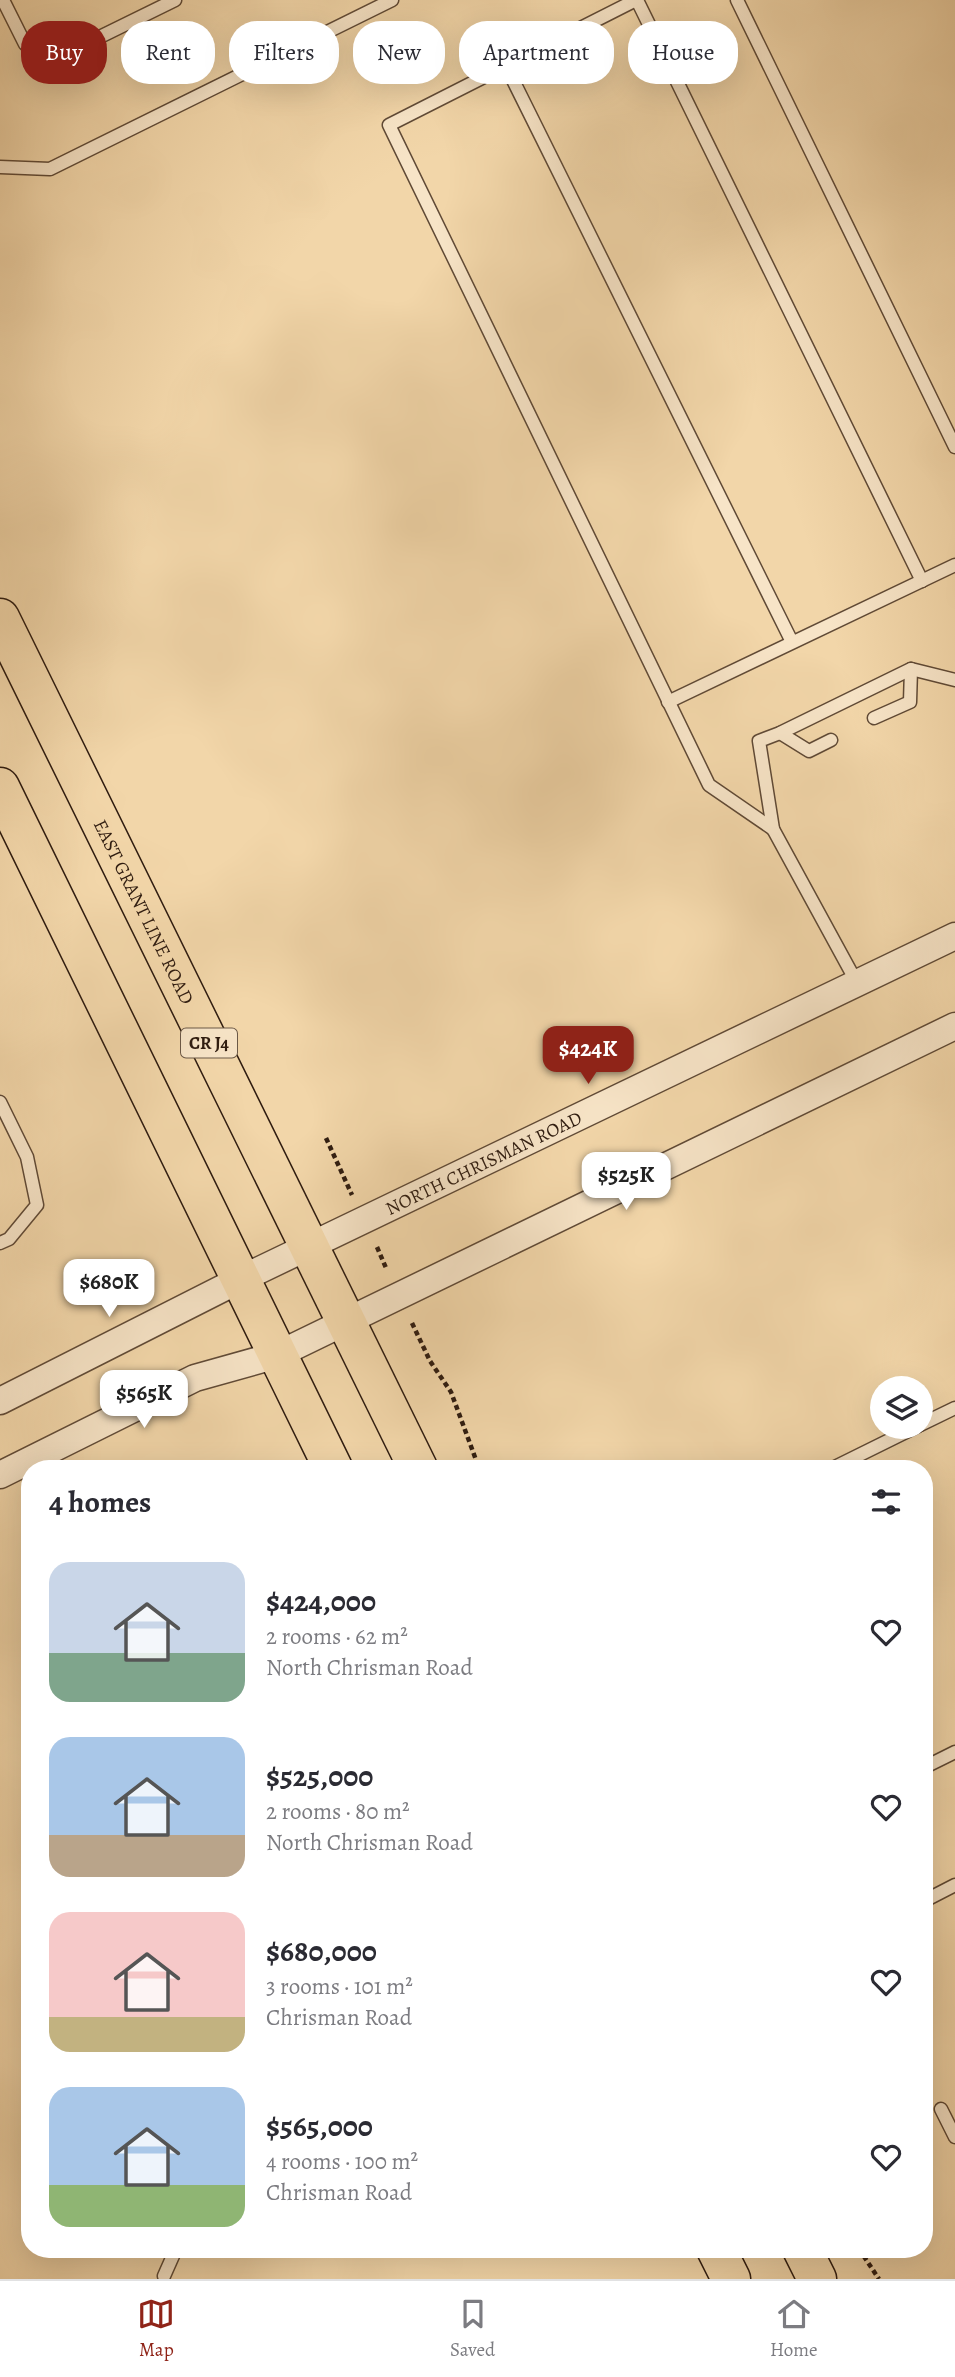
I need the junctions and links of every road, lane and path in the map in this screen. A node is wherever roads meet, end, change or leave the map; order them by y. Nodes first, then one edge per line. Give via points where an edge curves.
1 (3, 0) edge
2 (175, 0) edge
3 (392, 0) edge
4 (637, 0) edge
5 (737, 0) edge
6 (595, 21) edge
7 (470, 84) edge
8 (515, 84) edge
9 (0, 167) edge
10 (955, 447) edge
11 (955, 565) edge
12 (922, 580) junction
13 (0, 618) edge
14 (792, 642) junction
15 (911, 668) junction
16 (955, 680) edge
17 (668, 702) junction
18 (874, 718) dead end
19 (780, 733) junction
20 (831, 740) dead end
21 (0, 787) edge
22 (773, 830) junction
23 (955, 936) edge
24 (856, 983) junction
25 (955, 1026) edge
26 (0, 1102) edge
27 (0, 1243) edge
28 (310, 1246) junction
29 (240, 1279) junction
30 (346, 1321) junction
31 (277, 1355) junction
32 (0, 1401) edge
33 (955, 1408) edge
34 (933, 1419) edge
35 (892, 1439) edge
36 (30, 1460) edge
37 (329, 1460) edge
38 (414, 1460) edge
39 (849, 1460) edge
40 (21, 1465) edge
41 (0, 1475) edge
42 (955, 1752) edge
43 (933, 1763) edge
44 (955, 1885) edge
45 (933, 1896) edge
46 (942, 2109) dead end
47 (955, 2137) edge
48 (172, 2258) edge
49 (720, 2258) edge
50 (806, 2258) edge
51 (865, 2258) edge
52 (164, 2276) dead end
53 (731, 2279) edge
54 (817, 2279) edge
55 (879, 2279) edge

1 - 2 lane via 25,44 44,60 61,57
3 - 9 lane via 50,169
4 - 6 lane
4 - 12 lane
5 - 10 lane
7 - 17 lane via 388,125
8 - 14 lane
11 - 12 lane
12 - 14 lane
13 - 28 main road, EAST GRANT LINE ROAD / CR J4
14 - 17 lane
15 - 16 lane
15 - 18 lane via 910,702
15 - 19 lane
17 - 22 lane via 709,785
19 - 20 lane via 809,751
19 - 22 lane via 759,741
21 - 29 main road
22 - 24 lane
23 - 24 street, NORTH CHRISMAN ROAD
24 - 28 street, NORTH CHRISMAN ROAD
25 - 30 street
26 - 27 lane via 27,1157 37,1205 9,1239
28 - 29 street, NORTH CHRISMAN ROAD
28 - 30 main road, EAST GRANT LINE ROAD / CR J4
29 - 31 main road
29 - 32 street, NORTH CHRISMAN ROAD
30 - 31 street
30 - 38 main road, EAST GRANT LINE ROAD / CR J4
31 - 36 street via 195,1378
31 - 37 main road
33 - 34 lane
35 - 39 lane
40 - 41 street
42 - 43 lane
44 - 45 lane
46 - 47 lane
48 - 52 lane
49 - 53 main road
50 - 54 main road
51 - 55 path

